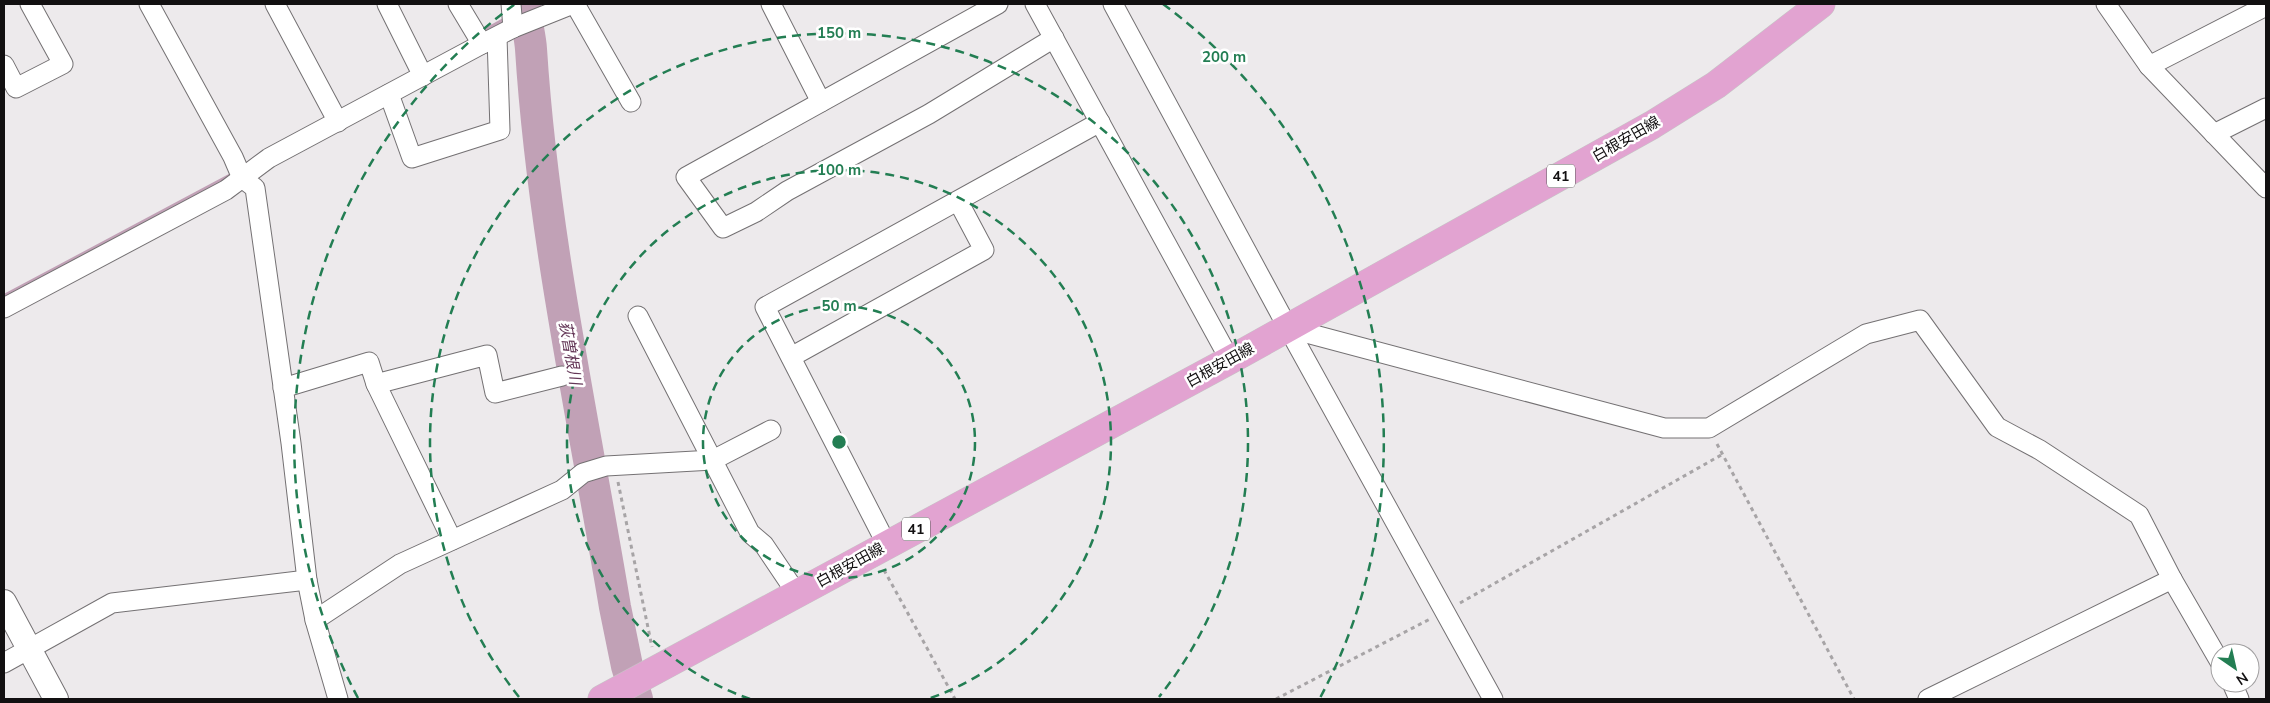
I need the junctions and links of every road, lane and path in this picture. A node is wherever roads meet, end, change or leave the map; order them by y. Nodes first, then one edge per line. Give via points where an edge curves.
1 (30, 4) edge
2 (150, 4) edge
3 (275, 4) edge
4 (387, 4) edge
5 (458, 4) edge
6 (511, 4) edge
7 (574, 4) edge
8 (998, 4) edge
9 (1035, 4) edge
10 (1114, 4) edge
11 (1821, 4) edge
12 (2106, 4) edge
13 (779, 6) edge
14 (2266, 6) edge
15 (497, 36) junction
16 (1054, 38) junction
17 (4, 65) edge
18 (2148, 66) junction
19 (423, 76) junction
20 (389, 94) junction
21 (632, 102) dead end
22 (821, 102) junction
23 (2266, 108) edge
24 (338, 122) junction
25 (1100, 122) junction
26 (2214, 134) junction
27 (242, 178) junction
28 (2266, 188) edge
29 (958, 201) junction
30 (4, 308) edge
31 (638, 316) dead end
32 (1288, 328) junction
33 (790, 357) junction
34 (1230, 360) junction
35 (562, 376) dead end
36 (376, 384) junction
37 (283, 388) junction
38 (771, 430) dead end
39 (713, 460) junction
40 (610, 466) junction
41 (452, 540) junction
42 (880, 548) junction
43 (2172, 579) junction
44 (307, 580) junction
45 (797, 594) junction
46 (4, 602) edge
47 (1445, 611) junction
48 (315, 620) junction
49 (2210, 645) edge
50 (29, 649) junction
51 (4, 663) edge
52 (657, 670) junction
53 (56, 699) edge
54 (338, 699) edge
55 (602, 699) edge
56 (955, 699) edge
57 (1276, 699) edge
58 (1493, 699) edge
59 (1854, 699) edge
60 (1928, 699) edge

1 - 17 street via 63,64 16,88
2 - 27 street
3 - 24 street
4 - 19 street
5 - 15 street
6 - 15 street
7 - 15 street
7 - 21 street
8 - 22 street
9 - 16 street
10 - 32 street
11 - 32 main road, 白根安田線 / 41 via 1716,85 1652,125
12 - 18 street
13 - 22 street
14 - 18 street
15 - 19 street
15 - 20 street via 500,130 412,158
16 - 22 street via 929,114 723,228 686,177
16 - 25 street
18 - 26 street
19 - 20 street
20 - 24 street
23 - 26 street
24 - 27 street via 269,158
25 - 29 street
25 - 34 street
26 - 28 street
27 - 30 street via 226,190
27 - 37 street via 255,188
29 - 33 street via 765,307
29 - 33 street via 984,250
31 - 39 street
32 - 34 main road, 白根安田線 / 41
32 - 43 street via 1664,428 1709,428 1866,334 1920,320 1996,427 2040,450 2139,515
32 - 47 street
33 - 42 street
34 - 42 main road, 白根安田線 / 41
35 - 36 street via 495,394 487,355
36 - 37 street via 369,362
36 - 41 street
37 - 44 street
38 - 39 street
39 - 40 street
39 - 45 street via 750,533 764,545
40 - 41 street via 583,473 562,490
40 - 52 path
41 - 48 street via 400,564
42 - 45 main road, 白根安田線 / 41
42 - 56 path
43 - 49 street
43 - 60 street
44 - 48 street
44 - 50 street via 112,603
45 - 52 main road, 白根安田線 / 41
46 - 50 street
47 - 57 path
47 - 58 street
47 - 59 path via 1723,454
48 - 54 street
50 - 51 street
50 - 53 street
52 - 55 main road, 白根安田線 / 41

